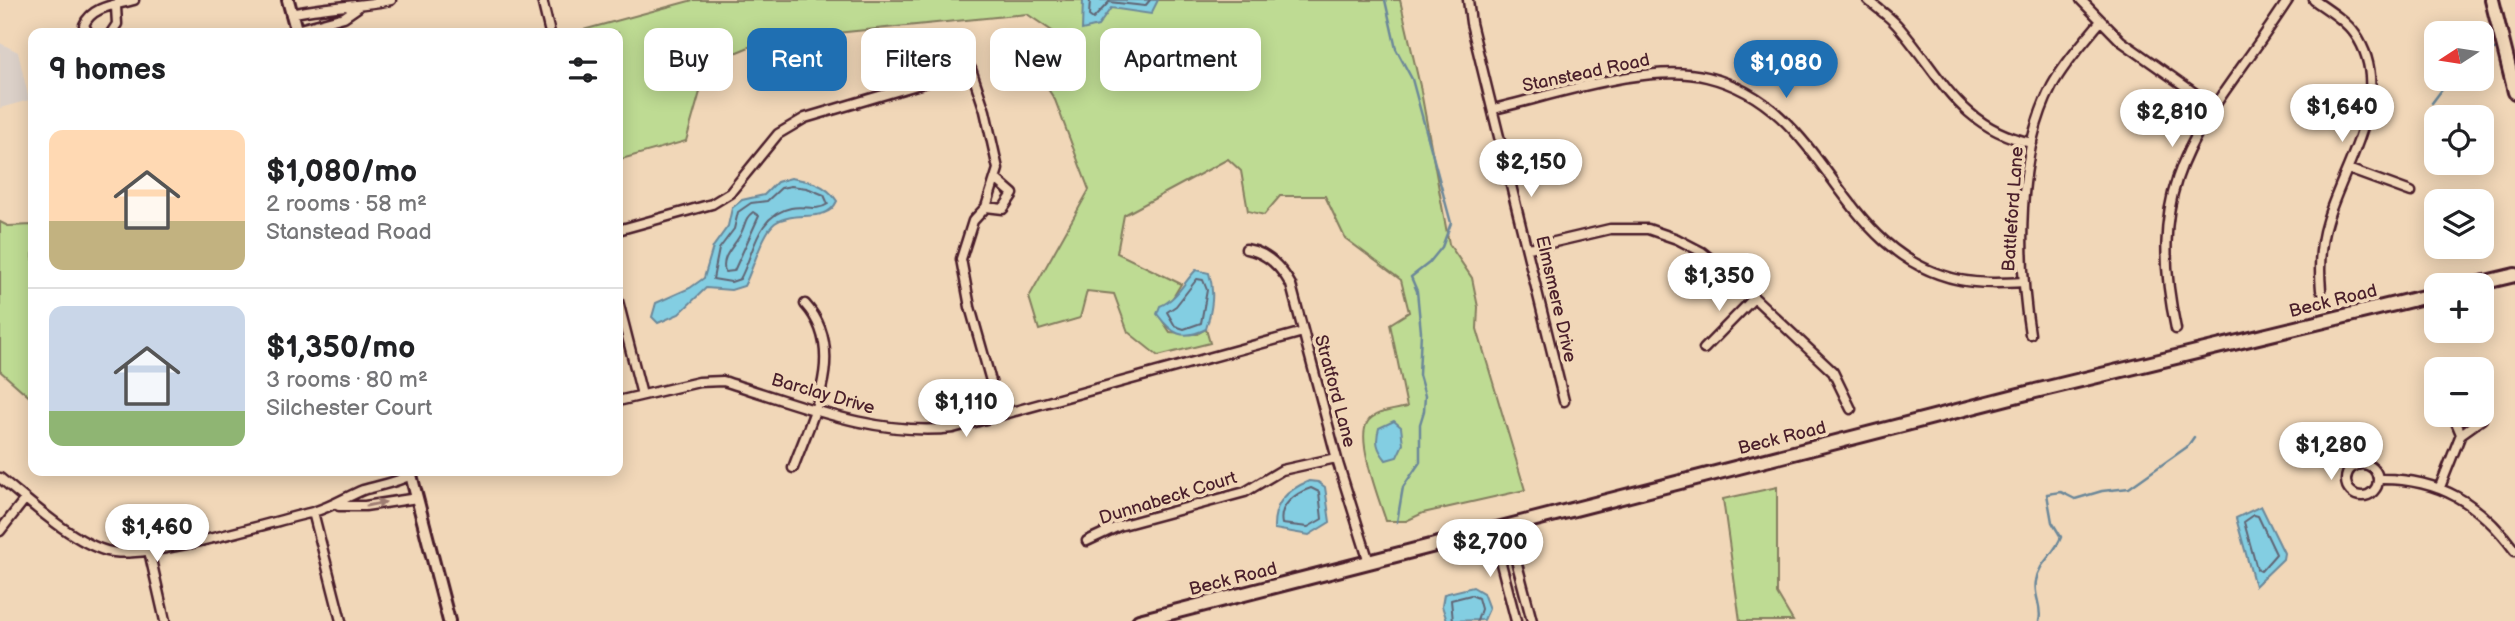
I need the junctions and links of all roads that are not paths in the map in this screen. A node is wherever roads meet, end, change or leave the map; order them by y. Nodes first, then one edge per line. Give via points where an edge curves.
1 (134, 0) edge
2 (288, 0) edge
3 (391, 0) edge
4 (542, 0) edge
5 (1468, 0) edge
6 (1868, 0) edge
7 (2081, 0) edge
8 (2288, 0) edge
9 (2314, 0) edge
10 (2492, 0) edge
11 (116, 7) junction
12 (357, 8) junction
13 (292, 14) junction
14 (2100, 22) junction
15 (86, 28) edge
16 (114, 28) edge
17 (295, 28) edge
18 (309, 28) edge
19 (549, 28) edge
20 (2515, 92) edge
21 (2213, 106) junction
22 (1494, 109) junction
23 (2032, 143) junction
24 (2347, 169) junction
25 (997, 180) junction
26 (2411, 192) dead end
27 (986, 207) junction
28 (623, 229) edge
29 (1528, 247) junction
30 (1246, 249) dead end
31 (2515, 275) edge
32 (2494, 280) edge
33 (2024, 282) junction
34 (2321, 290) dead end
35 (2424, 297) edge
36 (1754, 299) junction
37 (805, 304) dead end
38 (623, 321) edge
39 (2176, 330) dead end
40 (1303, 332) junction
41 (2030, 334) dead end
42 (1704, 349) dead end
43 (642, 395) junction
44 (623, 400) edge
45 (1564, 401) dead end
46 (814, 409) junction
47 (1851, 409) dead end
48 (1000, 413) junction
49 (2458, 427) edge
50 (2471, 427) edge
51 (2461, 434) junction
52 (1336, 458) junction
53 (793, 468) dead end
54 (406, 476) edge
55 (412, 476) edge
56 (0, 478) edge
57 (2379, 479) junction
58 (2440, 487) junction
59 (416, 498) junction
60 (25, 499) junction
61 (336, 506) junction
62 (313, 512) junction
63 (1507, 526) junction
64 (1492, 529) junction
65 (0, 531) edge
66 (1087, 541) dead end
67 (149, 551) junction
68 (2515, 551) edge
69 (1369, 562) junction
70 (164, 621) edge
71 (341, 621) edge
72 (449, 621) edge
73 (1139, 621) edge
74 (1516, 621) edge
75 (1532, 621) edge

1 - 11 street
2 - 13 street
3 - 12 street
4 - 19 street
5 - 22 street, Elmsmere Drive
6 - 23 street via 1896,24 1962,107 1997,132
7 - 14 street
8 - 21 street
9 - 24 street via 2355,33 2370,71 2366,112
10 - 20 main road
11 - 15 street via 88,15
11 - 16 street
12 - 13 street via 342,4
12 - 18 street
13 - 17 street
14 - 21 street
14 - 23 street, Battleford Lane via 2051,87
21 - 39 street via 2190,144 2169,200 2165,268
22 - 29 street, Elmsmere Drive
22 - 33 street, Stanstead Road via 1646,74 1706,76 1743,88 1775,109 1806,140 1842,195 1887,243 1925,268 1960,280
23 - 33 street, Battleford Lane
24 - 26 street
24 - 34 street via 2326,223
25 - 27 street
25 - 27 street via 1013,194 1003,209
25 - 28 street via 995,146 971,69 805,118 778,134 730,193 712,204
27 - 48 street via 973,222 961,259
29 - 36 street via 1610,229 1648,229 1702,252
29 - 45 street, Elmsmere Drive
30 - 40 street, Stratford Lane via 1257,251 1283,271
31 - 32 main road
33 - 41 street, Battleford Lane
35 - 63 main road, Beck Road
36 - 42 street
36 - 47 street via 1832,372
37 - 46 street via 817,317 828,358
38 - 43 street
40 - 48 street, Barclay Drive
40 - 52 street, Stratford Lane
43 - 44 street, Barclay Drive
43 - 46 street, Barclay Drive via 699,382 723,382
46 - 48 street, Barclay Drive via 895,430 953,428
46 - 53 street
49 - 51 street
50 - 51 street
51 - 58 street
52 - 66 street, Dunnabeck Court via 1282,470 1245,492 1119,526
52 - 69 street, Stratford Lane
54 - 61 street
55 - 59 street
56 - 60 street
57 - 57 street via 2375,470 2360,466 2346,474 2351,493 2363,495 2376,489
57 - 58 street
58 - 68 street via 2473,504
61 -> 59 street
59 - 72 street
60 - 65 street
60 - 67 street via 96,547 128,553
61 - 62 street
62 - 67 street
62 - 71 street
63 - 64 main road, Beck Road
63 - 75 street
64 - 69 main road, Beck Road
64 - 74 street
67 - 70 street
69 - 73 main road, Beck Road

